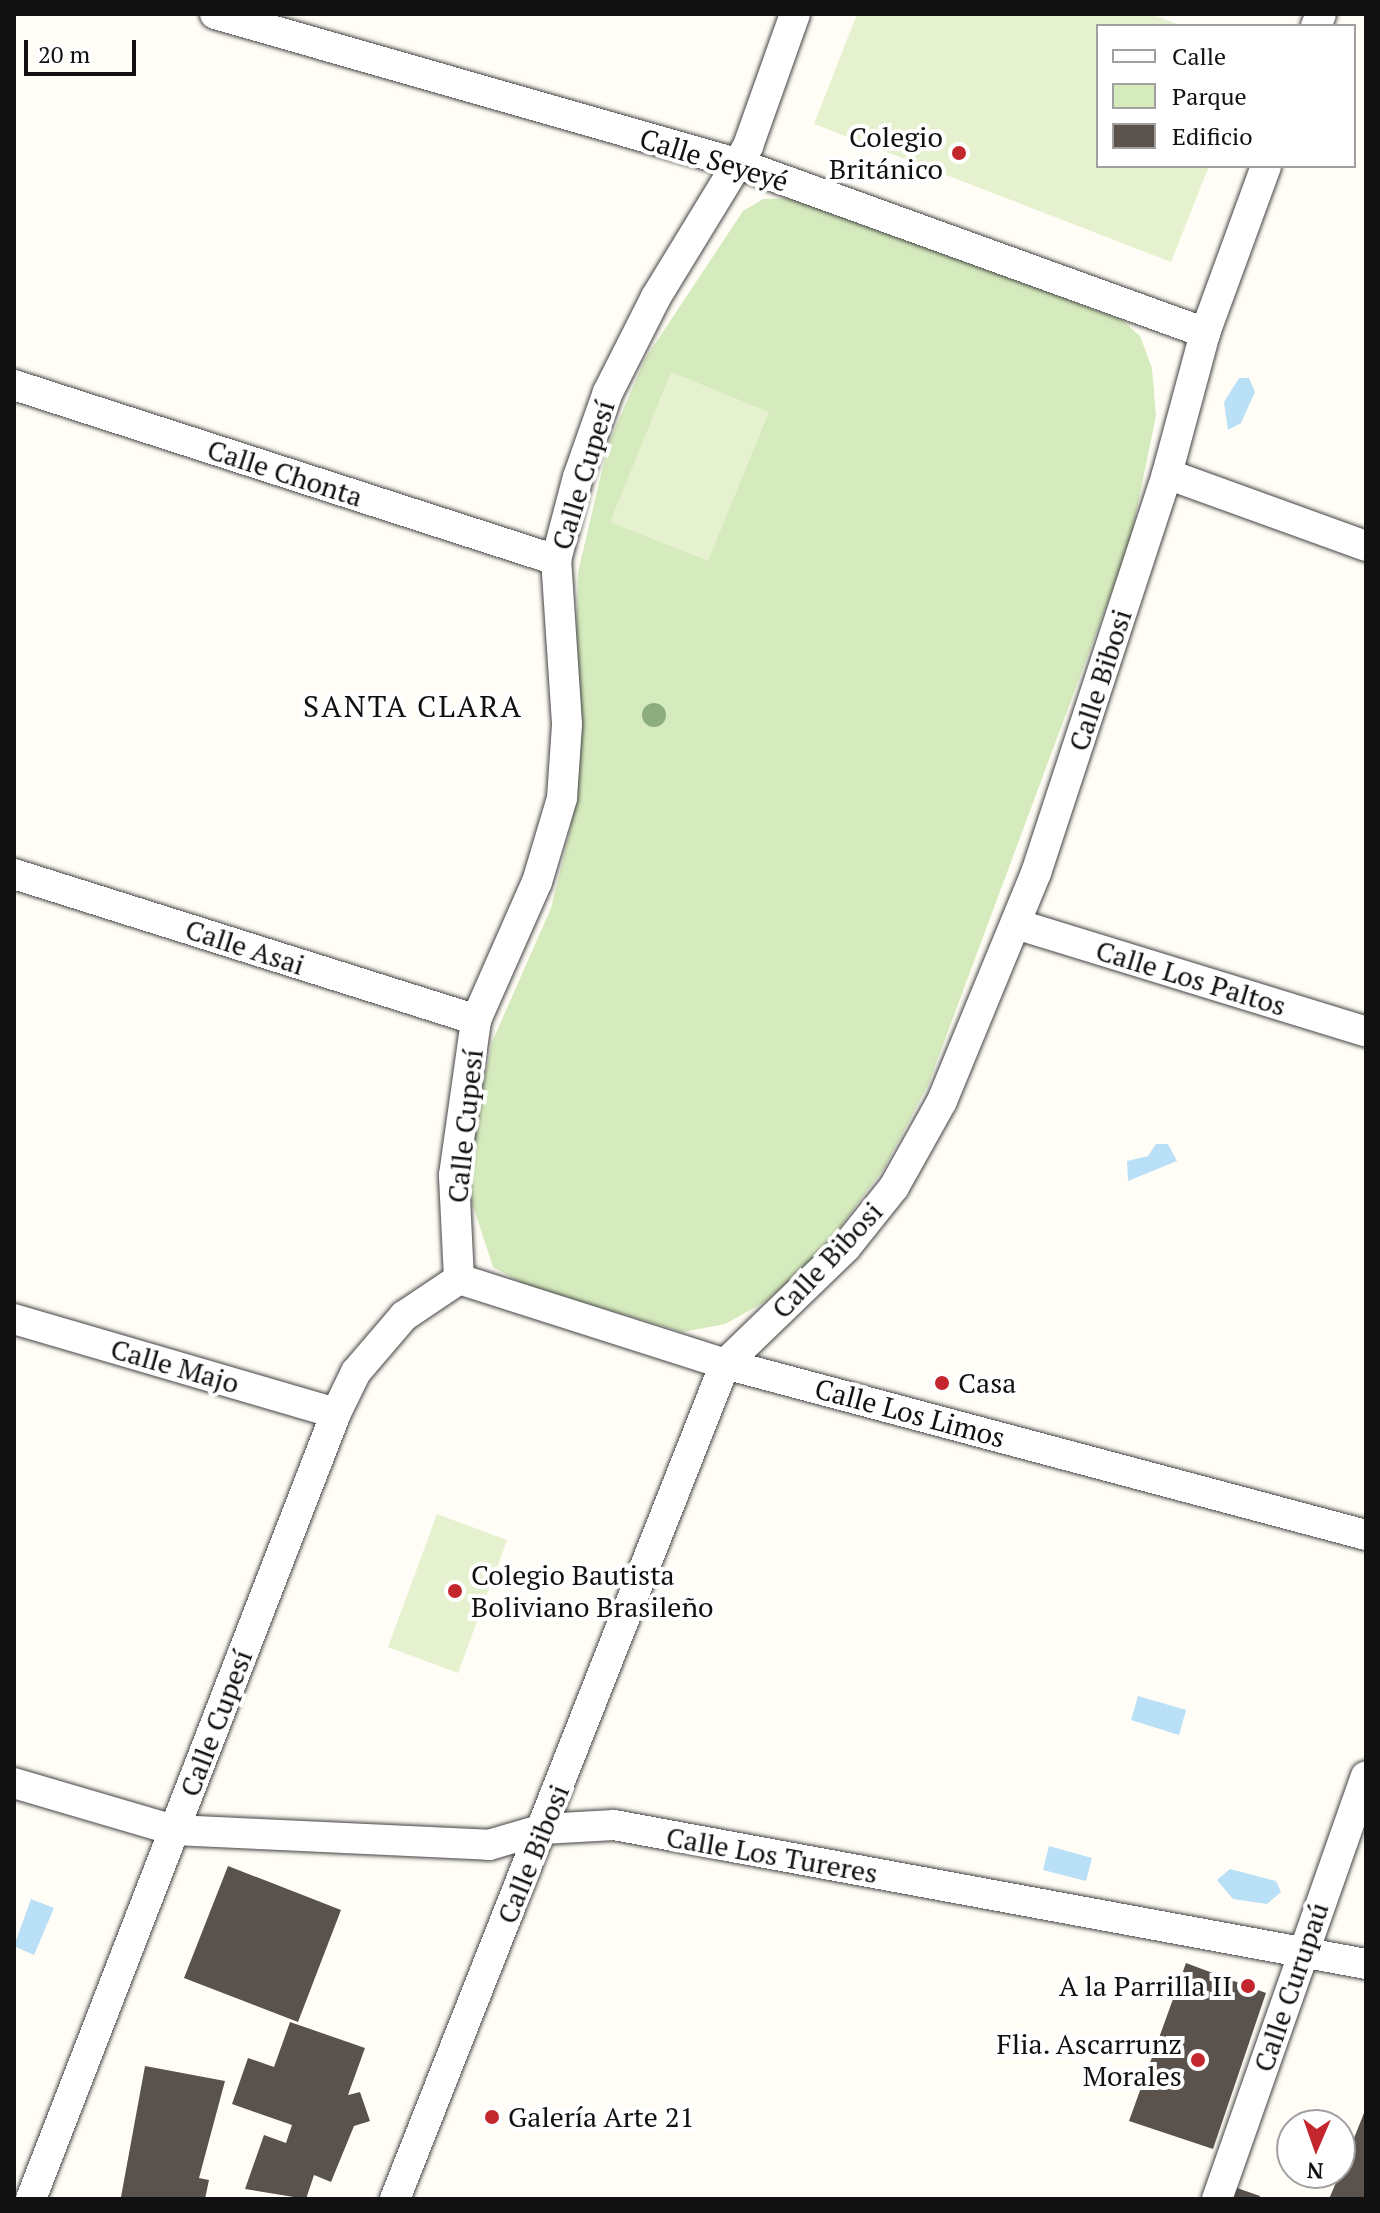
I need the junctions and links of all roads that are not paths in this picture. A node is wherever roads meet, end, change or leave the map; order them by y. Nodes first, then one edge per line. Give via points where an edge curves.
1 (215, 14) edge
2 (795, 14) edge
3 (739, 164) junction
4 (1265, 168) edge
5 (1205, 333) junction
6 (14, 385) edge
7 (1167, 474) junction
8 (1366, 546) edge
9 (556, 560) junction
10 (14, 874) edge
11 (1016, 924) junction
12 (476, 1020) junction
13 (1366, 1032) edge
14 (459, 1279) junction
15 (14, 1319) edge
16 (725, 1364) junction
17 (336, 1413) junction
18 (1366, 1535) edge
19 (1366, 1776) edge
20 (14, 1783) edge
21 (543, 1829) junction
22 (174, 1830) junction
23 (1302, 1952) junction
24 (1366, 1964) edge
25 (31, 2199) edge
26 (395, 2199) edge
27 (1217, 2199) edge

1 - 3 street, Calle Seyeyé
2 - 3 street, Calle Cupesí
3 - 5 street, Calle Seyeyé
3 - 9 street, Calle Cupesí via 656,297 608,392
4 - 5 street, Calle Bibosi
5 - 7 street, Calle Bibosi
6 - 9 street, Calle Chonta
7 - 8 street
7 - 11 street, Calle Bibosi
9 - 12 street, Calle Cupesí via 567,724 562,798 537,882
10 - 12 street, Calle Asai
11 - 13 street, Calle Los Paltos
11 - 16 street, Calle Bibosi via 942,1101 894,1187 846,1247
12 - 14 street, Calle Cupesí via 454,1175
14 - 16 street, Calle Los Limos
14 - 17 street, Calle Cupesí via 404,1316 356,1372
15 - 17 street, Calle Majo
16 - 18 street, Calle Los Limos
16 - 21 street, Calle Bibosi
17 - 22 street, Calle Cupesí
19 - 23 street, Calle Curupaú
20 - 22 street, Calle Los Tureres
21 - 22 street, Calle Los Tureres via 489,1845
21 - 23 street, Calle Los Tureres via 614,1825
21 - 26 street, Calle Bibosi
22 - 25 street, Calle Cupesí
23 - 24 street, Calle Los Tureres
23 - 27 street, Calle Curupaú

